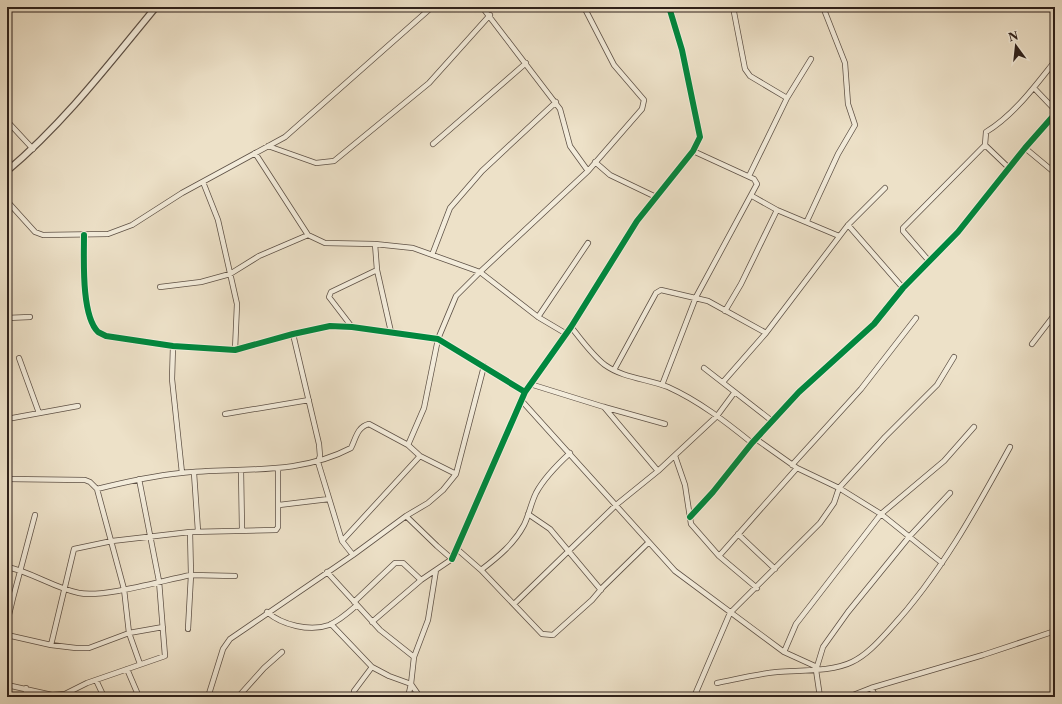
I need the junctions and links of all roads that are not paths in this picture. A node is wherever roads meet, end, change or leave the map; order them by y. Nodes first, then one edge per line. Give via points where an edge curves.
1 (156, 7) edge
2 (432, 7) edge
3 (482, 7) edge
4 (584, 7) edge
5 (669, 7) edge
6 (733, 7) edge
7 (823, 7) edge
8 (490, 15) junction
9 (812, 59) dead end
10 (1055, 60) edge
11 (526, 63) junction
12 (1034, 88) junction
13 (788, 98) junction
14 (556, 102) junction
15 (1055, 110) edge
16 (1055, 114) edge
17 (7, 121) edge
18 (433, 144) dead end
19 (985, 145) junction
20 (268, 146) junction
21 (1025, 148) junction
22 (33, 149) junction
23 (693, 151) junction
24 (255, 153) junction
25 (595, 162) junction
26 (1010, 168) junction
27 (588, 170) junction
28 (7, 171) edge
29 (1055, 172) edge
30 (749, 176) junction
31 (203, 182) junction
32 (885, 188) dead end
33 (752, 196) junction
34 (656, 197) junction
35 (7, 201) edge
36 (778, 210) junction
37 (807, 221) junction
38 (848, 225) junction
39 (84, 234) junction
40 (308, 234) junction
41 (840, 236) junction
42 (588, 243) dead end
43 (375, 244) junction
44 (432, 255) junction
45 (929, 261) junction
46 (377, 270) junction
47 (480, 272) junction
48 (230, 274) junction
49 (160, 287) dead end
50 (903, 288) junction
51 (696, 299) junction
52 (725, 311) junction
53 (1055, 314) edge
54 (30, 317) dead end
55 (538, 317) junction
56 (7, 318) edge
57 (916, 318) dead end
58 (570, 326) junction
59 (352, 327) junction
60 (391, 332) junction
61 (565, 333) junction
62 (766, 333) junction
63 (293, 334) junction
64 (438, 339) junction
65 (1032, 344) dead end
66 (173, 346) junction
67 (235, 350) junction
68 (954, 357) dead end
69 (19, 358) dead end
70 (484, 366) junction
71 (704, 368) dead end
72 (614, 370) junction
73 (1055, 381) edge
74 (723, 382) junction
75 (530, 384) junction
76 (1055, 384) edge
77 (662, 385) junction
78 (525, 392) junction
79 (734, 392) junction
80 (309, 400) junction
81 (521, 400) junction
82 (78, 406) dead end
83 (604, 407) junction
84 (39, 413) junction
85 (225, 414) dead end
86 (717, 416) junction
87 (7, 419) edge
88 (772, 421) junction
89 (664, 424) dead end
90 (974, 427) dead end
91 (754, 441) junction
92 (408, 445) junction
93 (1010, 447) dead end
94 (570, 453) junction
95 (420, 456) junction
96 (675, 456) junction
97 (318, 462) junction
98 (792, 464) junction
99 (797, 468) junction
100 (241, 470) junction
101 (278, 470) junction
102 (658, 471) junction
103 (182, 473) junction
104 (194, 473) junction
105 (456, 474) junction
106 (7, 479) edge
107 (139, 479) junction
108 (839, 488) junction
109 (97, 489) junction
110 (950, 493) dead end
111 (329, 499) junction
112 (280, 505) junction
113 (616, 505) junction
114 (528, 514) junction
115 (881, 514) junction
116 (35, 515) dead end
117 (406, 516) junction
118 (690, 517) junction
119 (242, 529) junction
120 (198, 531) junction
121 (190, 532) junction
122 (738, 534) junction
123 (150, 536) junction
124 (909, 536) junction
125 (112, 541) junction
126 (342, 541) junction
127 (649, 542) junction
128 (457, 549) junction
129 (569, 552) junction
130 (353, 555) junction
131 (719, 556) junction
132 (452, 559) junction
133 (942, 563) junction
134 (7, 567) edge
135 (776, 568) junction
136 (20, 570) junction
137 (436, 570) junction
138 (482, 570) junction
139 (327, 572) junction
140 (191, 575) junction
141 (235, 576) dead end
142 (421, 580) junction
143 (159, 581) junction
144 (756, 588) junction
145 (63, 589) junction
146 (124, 589) junction
147 (601, 590) junction
148 (7, 595) edge
149 (13, 598) junction
150 (356, 604) junction
151 (514, 604) junction
152 (268, 612) junction
153 (730, 613) junction
154 (372, 622) junction
155 (7, 623) edge
156 (331, 624) junction
157 (163, 627) junction
158 (188, 629) dead end
159 (1055, 631) edge
160 (129, 633) junction
161 (7, 635) edge
162 (51, 645) junction
163 (282, 652) dead end
164 (784, 652) junction
165 (414, 657) junction
166 (140, 664) junction
167 (372, 667) junction
168 (126, 669) junction
169 (816, 669) junction
170 (96, 680) junction
171 (717, 683) dead end
172 (411, 684) junction
173 (7, 685) edge
174 (26, 688) junction
175 (871, 688) junction
176 (26, 697) edge
177 (104, 697) edge
178 (139, 697) edge
179 (208, 697) edge
180 (238, 697) edge
181 (355, 697) edge
182 (408, 697) edge
183 (420, 697) edge
184 (693, 697) edge
185 (820, 697) edge
186 (848, 697) edge
187 (876, 697) edge

1 - 22 street via 67,114
2 - 20 street via 285,137
3 - 8 street
4 - 25 street via 614,65 644,100 642,109
5 - 23 street via 698,121 700,137
6 - 13 street via 745,69 750,76
7 - 37 street via 845,63 848,104 855,125 838,154
8 - 11 street
8 - 20 street via 429,83 334,161 316,163
9 - 13 street
10 - 12 street
11 - 14 street
11 - 18 street
12 - 15 street
12 - 19 street via 998,125 986,132
13 - 30 street
14 - 27 street via 570,146
14 - 44 street via 482,171 450,208
16 - 21 street
17 - 22 street
19 - 26 street
19 - 45 street via 903,228 903,232
20 - 24 street
21 - 26 street
21 - 29 street
22 - 28 street
23 - 30 street
23 - 34 street
24 - 31 street
24 - 40 street
25 - 27 street
25 - 34 street via 610,175
26 - 45 street via 958,232
27 - 47 street
30 - 33 street via 757,184
31 - 39 street via 132,225 108,234
31 - 48 street via 218,220
32 - 38 street
33 - 36 street
33 - 51 street
34 - 58 street
35 - 39 street via 38,234
36 - 37 street
36 - 52 street
37 - 41 street
38 - 41 street
38 - 50 street
39 - 66 street via 84,291 98,332 106,336
40 - 43 street via 325,243
40 - 48 street via 258,256
41 - 62 street
42 - 55 street
43 - 44 street via 413,248
43 - 46 street
44 - 47 street
45 - 50 street
46 - 59 street via 329,294
46 - 60 street
47 - 55 street
47 - 64 street via 456,296
48 - 49 street via 201,282
48 - 67 street via 237,304
50 - 88 street via 874,324 799,392
51 - 52 street via 708,301
51 - 72 street via 661,290 656,293
51 - 77 street
52 - 62 street
53 - 65 street
54 - 56 street
55 - 61 street
57 - 98 street via 861,389
58 - 61 street
58 - 72 street via 604,364
59 - 60 street
59 - 63 street via 330,326
60 - 64 street
61 - 75 street
62 - 74 street
63 - 67 street
63 - 80 street
64 - 70 street
64 - 92 street via 424,408
66 - 67 street
66 - 103 street via 172,379
68 - 108 street via 937,385
69 - 84 street
70 - 78 street
70 - 105 street
71 - 74 street
72 - 77 street
73 - 76 street
74 - 79 street
75 - 78 street
75 - 83 street
77 - 86 street via 692,399
78 - 81 street
79 - 86 street
79 - 88 street
80 - 85 street
80 - 97 street via 319,444
81 - 94 street
81 - 128 street
82 - 84 street
83 - 89 street
83 - 102 street
84 - 87 street
86 - 91 street
86 - 96 street
88 - 91 street
90 - 115 street via 944,461
91 - 98 street
91 - 118 street
92 - 95 street
92 - 97 street via 369,424 358,431 351,448
93 - 133 street via 974,514
94 - 113 street
94 - 114 street via 543,482
95 - 105 street
95 - 126 street
96 - 102 street
96 - 118 street via 685,485
97 - 101 street
97 - 111 street
98 - 99 street
99 - 108 street
99 - 122 street
100 - 101 street
100 - 104 street
100 - 119 street
101 - 112 street
102 - 113 street
103 - 104 street
103 - 107 street
104 - 120 street
105 - 117 street via 428,503
106 - 109 street via 86,480
107 - 109 street
107 - 123 street
108 - 115 street
108 - 135 street via 834,503 820,523
109 - 125 street
110 - 124 street
111 - 112 street
111 - 126 street
112 - 119 street via 278,529
113 - 127 street
113 - 129 street
114 - 129 street via 550,529
114 - 138 street via 524,525 510,544
115 - 124 street
115 - 164 street via 796,624
116 - 136 street
117 - 130 street
117 - 132 street
118 - 131 street via 694,529
119 - 120 street
120 - 121 street
121 - 123 street
121 - 140 street
122 - 131 street
122 - 135 street
123 - 125 street
123 - 143 street
124 - 133 street
124 - 169 street via 823,647
125 - 145 street via 74,549
125 - 146 street
126 - 130 street
127 - 147 street
127 - 153 street via 675,571
128 - 132 street
128 - 138 street
129 - 147 street
129 - 151 street
130 - 139 street
131 - 144 street
132 - 137 street
133 - 169 street via 913,605 876,644 851,662
134 - 136 street
135 - 144 street
136 - 145 street
136 - 149 street
137 - 142 street
137 - 165 street via 428,620
138 - 151 street
139 - 150 street
139 - 152 street
140 - 141 street
140 - 143 street
140 - 158 street
142 - 150 street via 403,563 395,563
142 - 154 street
143 - 146 street
143 - 157 street
144 - 153 street
145 - 146 street via 80,594
145 - 162 street
146 - 160 street
147 - 151 street via 553,635 542,634
148 - 149 street
149 - 155 street
150 - 154 street
150 - 156 street
152 - 156 street via 281,621 302,626
152 - 179 street via 230,639 224,649
153 - 164 street
153 - 184 street
154 - 165 street via 395,644
156 - 167 street
157 - 160 street
157 - 166 street via 165,656
159 - 175 street via 984,656
160 - 162 street via 89,648
160 - 166 street
161 - 162 street
163 - 180 street
164 - 169 street
165 - 172 street
166 - 168 street
167 - 172 street
167 - 181 street via 356,686
168 - 170 street
168 - 178 street
169 - 171 street via 776,672
169 - 185 street
170 - 174 street via 59,695
170 - 177 street
172 - 182 street
172 - 183 street
173 - 174 street
174 - 176 street
175 - 186 street
175 - 187 street

